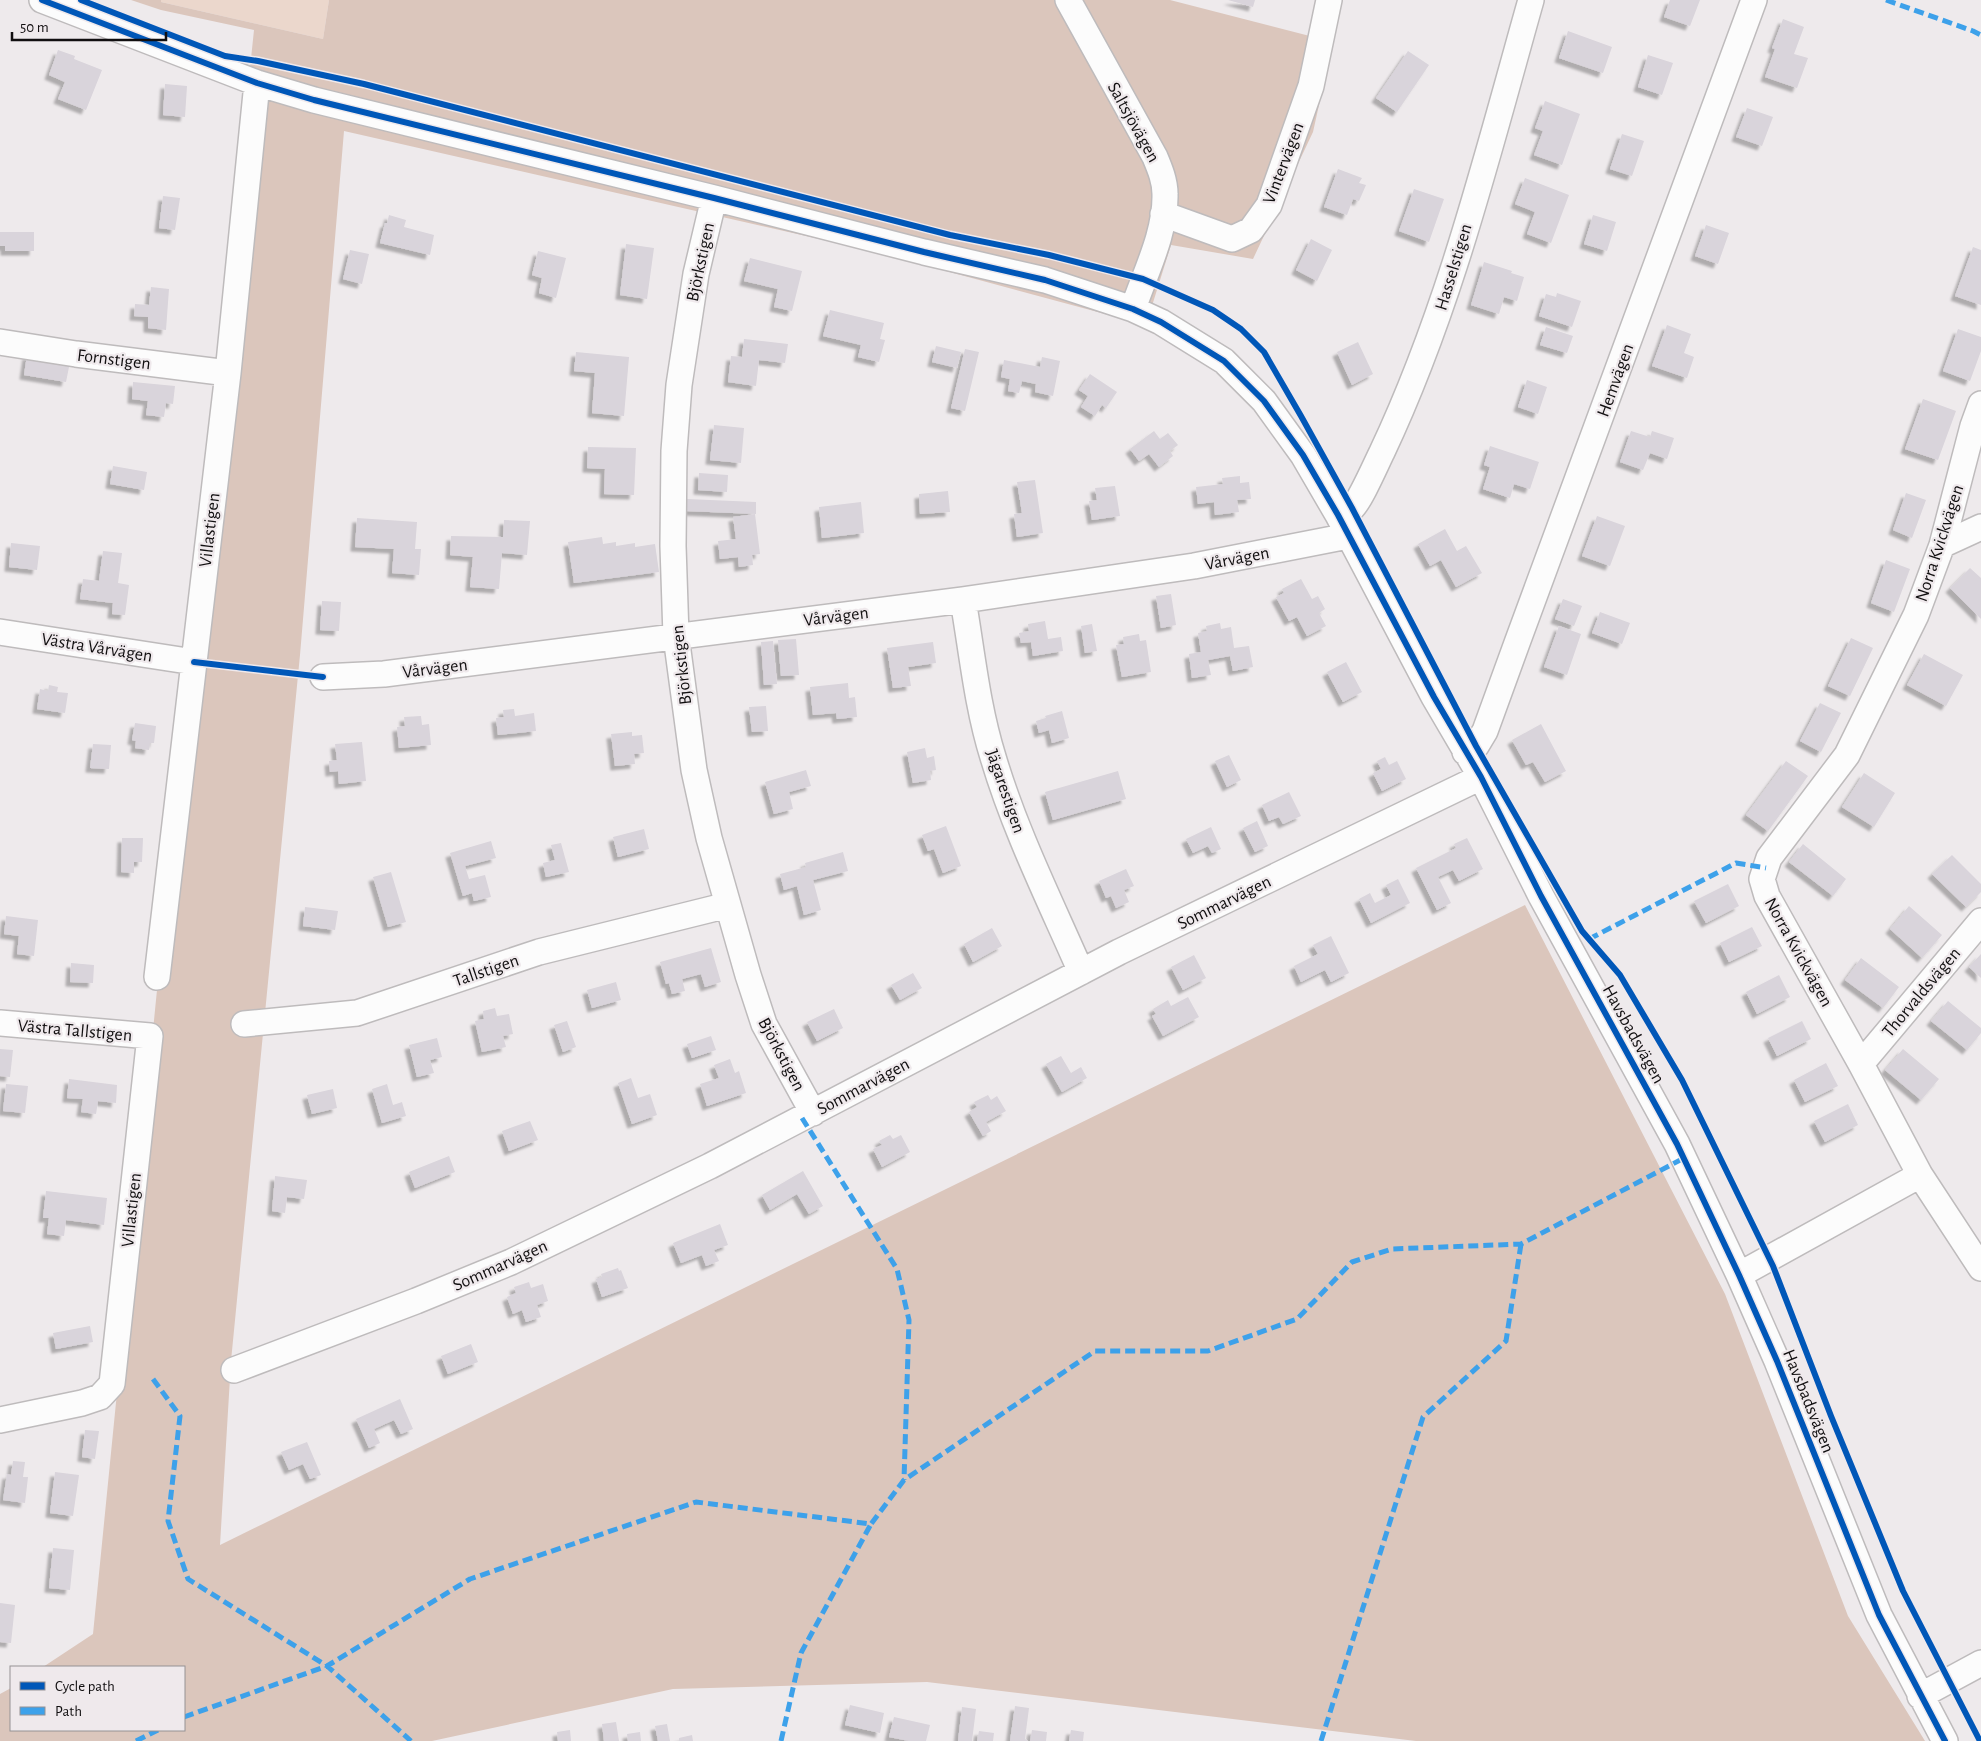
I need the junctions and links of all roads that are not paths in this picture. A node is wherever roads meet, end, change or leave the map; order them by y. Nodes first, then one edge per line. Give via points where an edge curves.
1 (42, 0) edge
2 (1068, 0) edge
3 (1329, 0) edge
4 (1531, 0) edge
5 (1754, 0) edge
6 (258, 84) junction
7 (714, 198) junction
8 (1163, 214) junction
9 (1132, 309) junction
10 (0, 342) edge
11 (228, 373) junction
12 (1981, 404) edge
13 (1343, 525) junction
14 (1981, 527) edge
15 (1942, 545) junction
16 (963, 600) junction
17 (0, 632) edge
18 (676, 636) junction
19 (194, 662) junction
20 (323, 677) dead end
21 (1465, 752) junction
22 (1481, 777) junction
23 (728, 906) junction
24 (1981, 921) edge
25 (1081, 972) junction
26 (157, 977) dead end
27 (0, 1023) edge
28 (244, 1024) dead end
29 (150, 1036) joint
30 (1862, 1064) junction
31 (813, 1113) junction
32 (1920, 1176) junction
33 (1981, 1268) edge
34 (1739, 1275) junction
35 (234, 1370) dead end
36 (0, 1420) edge
37 (1981, 1663) edge
38 (1920, 1696) junction
39 (1945, 1741) edge

1 - 6 street, Havsbadsvägen
2 - 8 street, Saltsjövägen via 1155,157 1165,195
3 - 8 street, Vintervägen via 1311,86 1289,152 1270,204 1251,230 1232,239
4 - 13 street, Hasselstigen via 1439,314 1406,400 1366,486
5 - 21 street, Hemvägen via 1491,718 1476,746
6 - 7 street, Havsbadsvägen
6 - 11 street, Villastigen
7 - 9 street, Havsbadsvägen via 1045,280
7 - 18 street, Björkstigen via 696,274 675,432 673,546
8 - 9 street, Saltsjövägen via 1160,236
9 - 13 street, Havsbadsvägen via 1161,322 1224,361 1264,401 1303,455
10 - 11 street, Fornstigen
11 - 19 street, Villastigen
12 - 15 street, Norra Kvickvägen
13 - 16 street, Vårvägen via 1194,566
13 - 21 street, Havsbadsvägen
14 - 15 street
15 - 30 street, Norra Kvickvägen via 1916,615 1847,755 1769,858 1762,879 1767,896
16 - 18 street, Vårvägen
16 - 25 street, Jägarestigen via 992,757 1022,838
17 - 19 street, Västra Vårvägen
18 - 20 street, Vårvägen via 384,674
18 - 23 street, Björkstigen via 694,770
19 - 26 street, Villastigen
21 - 22 street, Havsbadsvägen
22 - 25 street, Sommarvägen
22 - 34 street, Havsbadsvägen via 1541,896 1677,1144
23 - 28 street, Tallstigen via 539,952 357,1014
23 - 31 street, Björkstigen via 764,1024
24 - 30 street, Thorvaldsvägen
25 - 31 street, Sommarvägen
27 - 29 street, Västra Tallstigen
29 - 36 street, Villastigen via 112,1384 100,1397 82,1403
30 - 32 street, Norra Kvickvägen
31 - 35 street, Sommarvägen via 511,1262
32 - 33 street, Norra Kvickvägen
32 - 34 street
34 - 38 street, Havsbadsvägen via 1879,1615
37 - 38 street
38 - 39 street, Havsbadsvägen

